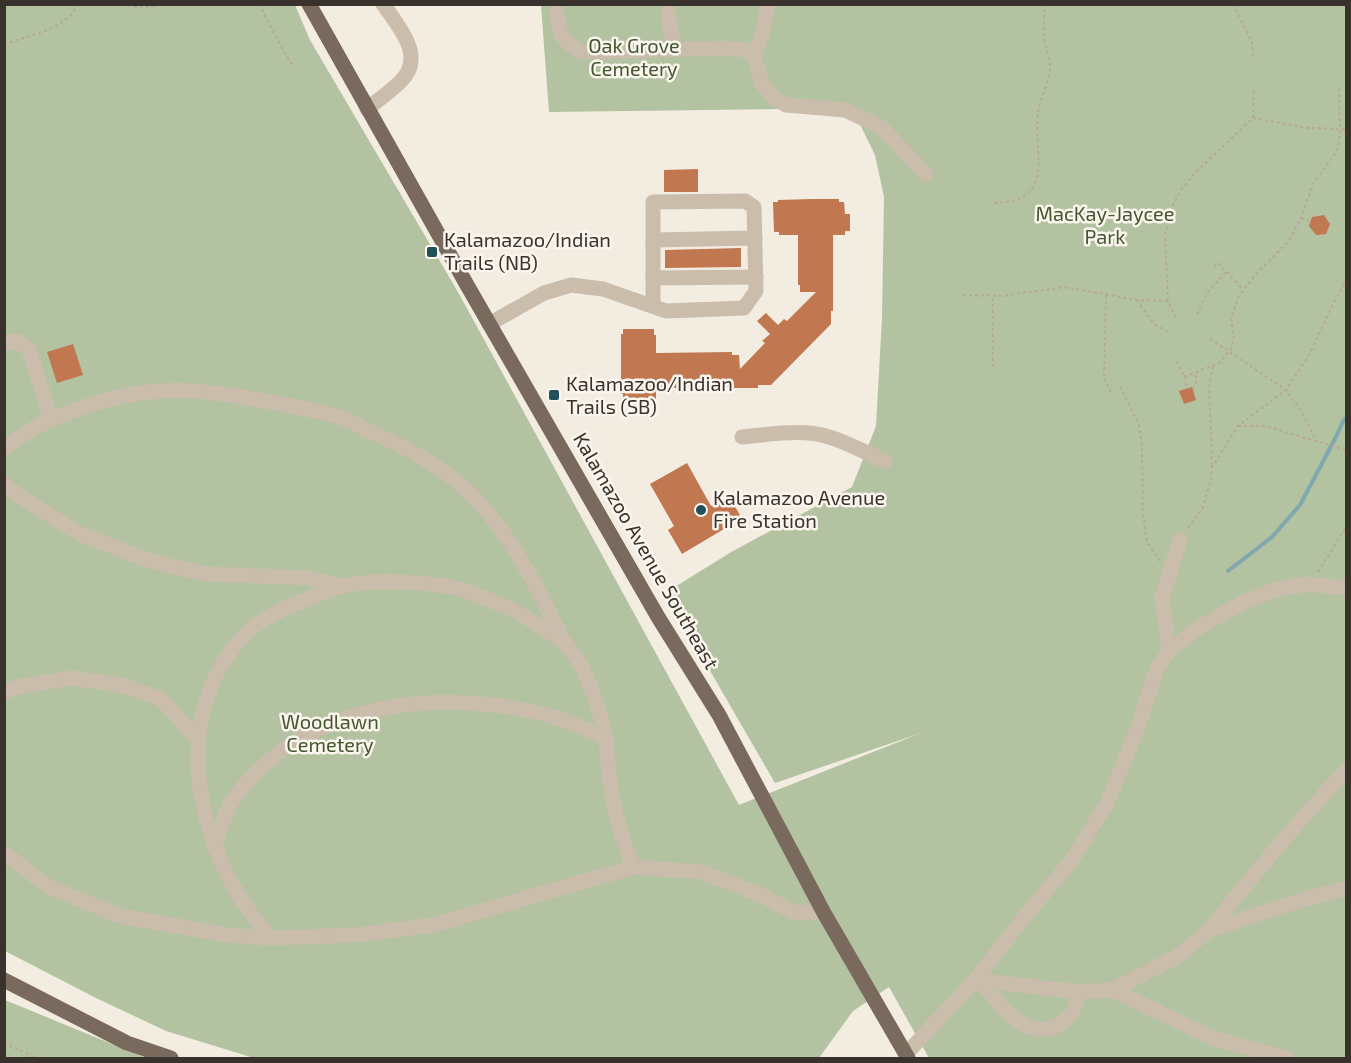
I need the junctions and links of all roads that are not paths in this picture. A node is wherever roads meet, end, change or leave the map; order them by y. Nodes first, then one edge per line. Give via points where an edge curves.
1 (309, 4) edge
2 (382, 4) edge
3 (556, 4) edge
4 (668, 4) edge
5 (768, 4) edge
6 (676, 50) junction
7 (754, 56) junction
8 (367, 109) junction
9 (926, 174) dead end
10 (755, 238) junction
11 (653, 240) junction
12 (756, 277) junction
13 (653, 278) junction
14 (653, 306) junction
15 (489, 324) junction
16 (4, 343) edge
17 (51, 420) junction
18 (742, 437) dead end
19 (4, 448) edge
20 (885, 461) dead end
21 (4, 483) edge
22 (1180, 539) road end
23 (341, 586) junction
24 (1347, 588) edge
25 (564, 642) junction
26 (1169, 650) junction
27 (4, 692) edge
28 (606, 738) junction
29 (198, 740) junction
30 (1347, 770) edge
31 (213, 847) junction
32 (4, 853) edge
33 (634, 867) junction
34 (1347, 888) edge
35 (824, 913) junction
36 (1208, 931) junction
37 (270, 938) junction
38 (4, 980) edge
39 (975, 980) junction
40 (1112, 990) junction
41 (1080, 992) junction
42 (903, 1057) edge
43 (171, 1059) edge
44 (1287, 1059) edge

1 - 8 main road, Kalamazoo Avenue Southeast
2 - 8 lane via 406,38 411,67 402,81
3 - 6 lane via 558,27 565,43 580,52
4 - 6 lane
5 - 7 lane
6 - 7 lane via 726,48 745,50
7 - 9 lane via 762,83 774,98 786,105 845,110 881,127
8 - 15 main road, Kalamazoo Avenue Southeast
10 - 11 lane
10 - 11 lane via 754,207 745,201 653,202
10 - 12 lane
11 - 13 lane
12 - 13 lane
12 - 14 lane via 756,291 744,308 666,310
13 - 14 lane
14 - 15 lane via 603,290 571,285 544,293
15 - 35 main road, Kalamazoo Avenue Southeast via 658,618 719,715
16 - 17 lane via 17,341 30,349
17 - 19 lane
17 - 25 lane via 96,402 159,391 203,391 339,417 432,463 470,493 507,537
18 - 20 lane via 810,433 838,440
21 - 23 lane via 78,533 150,560 208,574 309,578
22 - 26 lane via 1162,598
23 - 25 lane via 414,583 462,590 514,609
23 - 29 lane via 286,607 250,630 226,658 211,686
24 - 26 lane via 1309,585 1278,589 1200,626
25 - 28 lane via 599,708
26 - 39 lane via 1156,671 1108,801 1072,860
27 - 29 lane via 73,678 125,686 161,699
28 - 31 lane via 550,715 465,702 360,712 292,742 261,766 233,799
28 - 33 lane via 616,819
29 - 31 lane via 203,811
30 - 36 lane
31 - 37 lane via 247,907
32 - 37 lane via 49,887 120,916 227,935
33 - 35 lane via 701,872 794,912
33 - 37 lane via 433,926 356,935
34 - 36 lane
35 - 42 main road, Kalamazoo Avenue Southeast via 897,1039
36 - 40 lane via 1177,957
38 - 43 main road via 127,1043
39 - 41 lane
39 - 41 lane via 989,989 1006,1011 1026,1026 1039,1030 1052,1029 1071,1014
39 - 42 lane
40 - 41 lane
40 - 44 lane via 1215,1040

